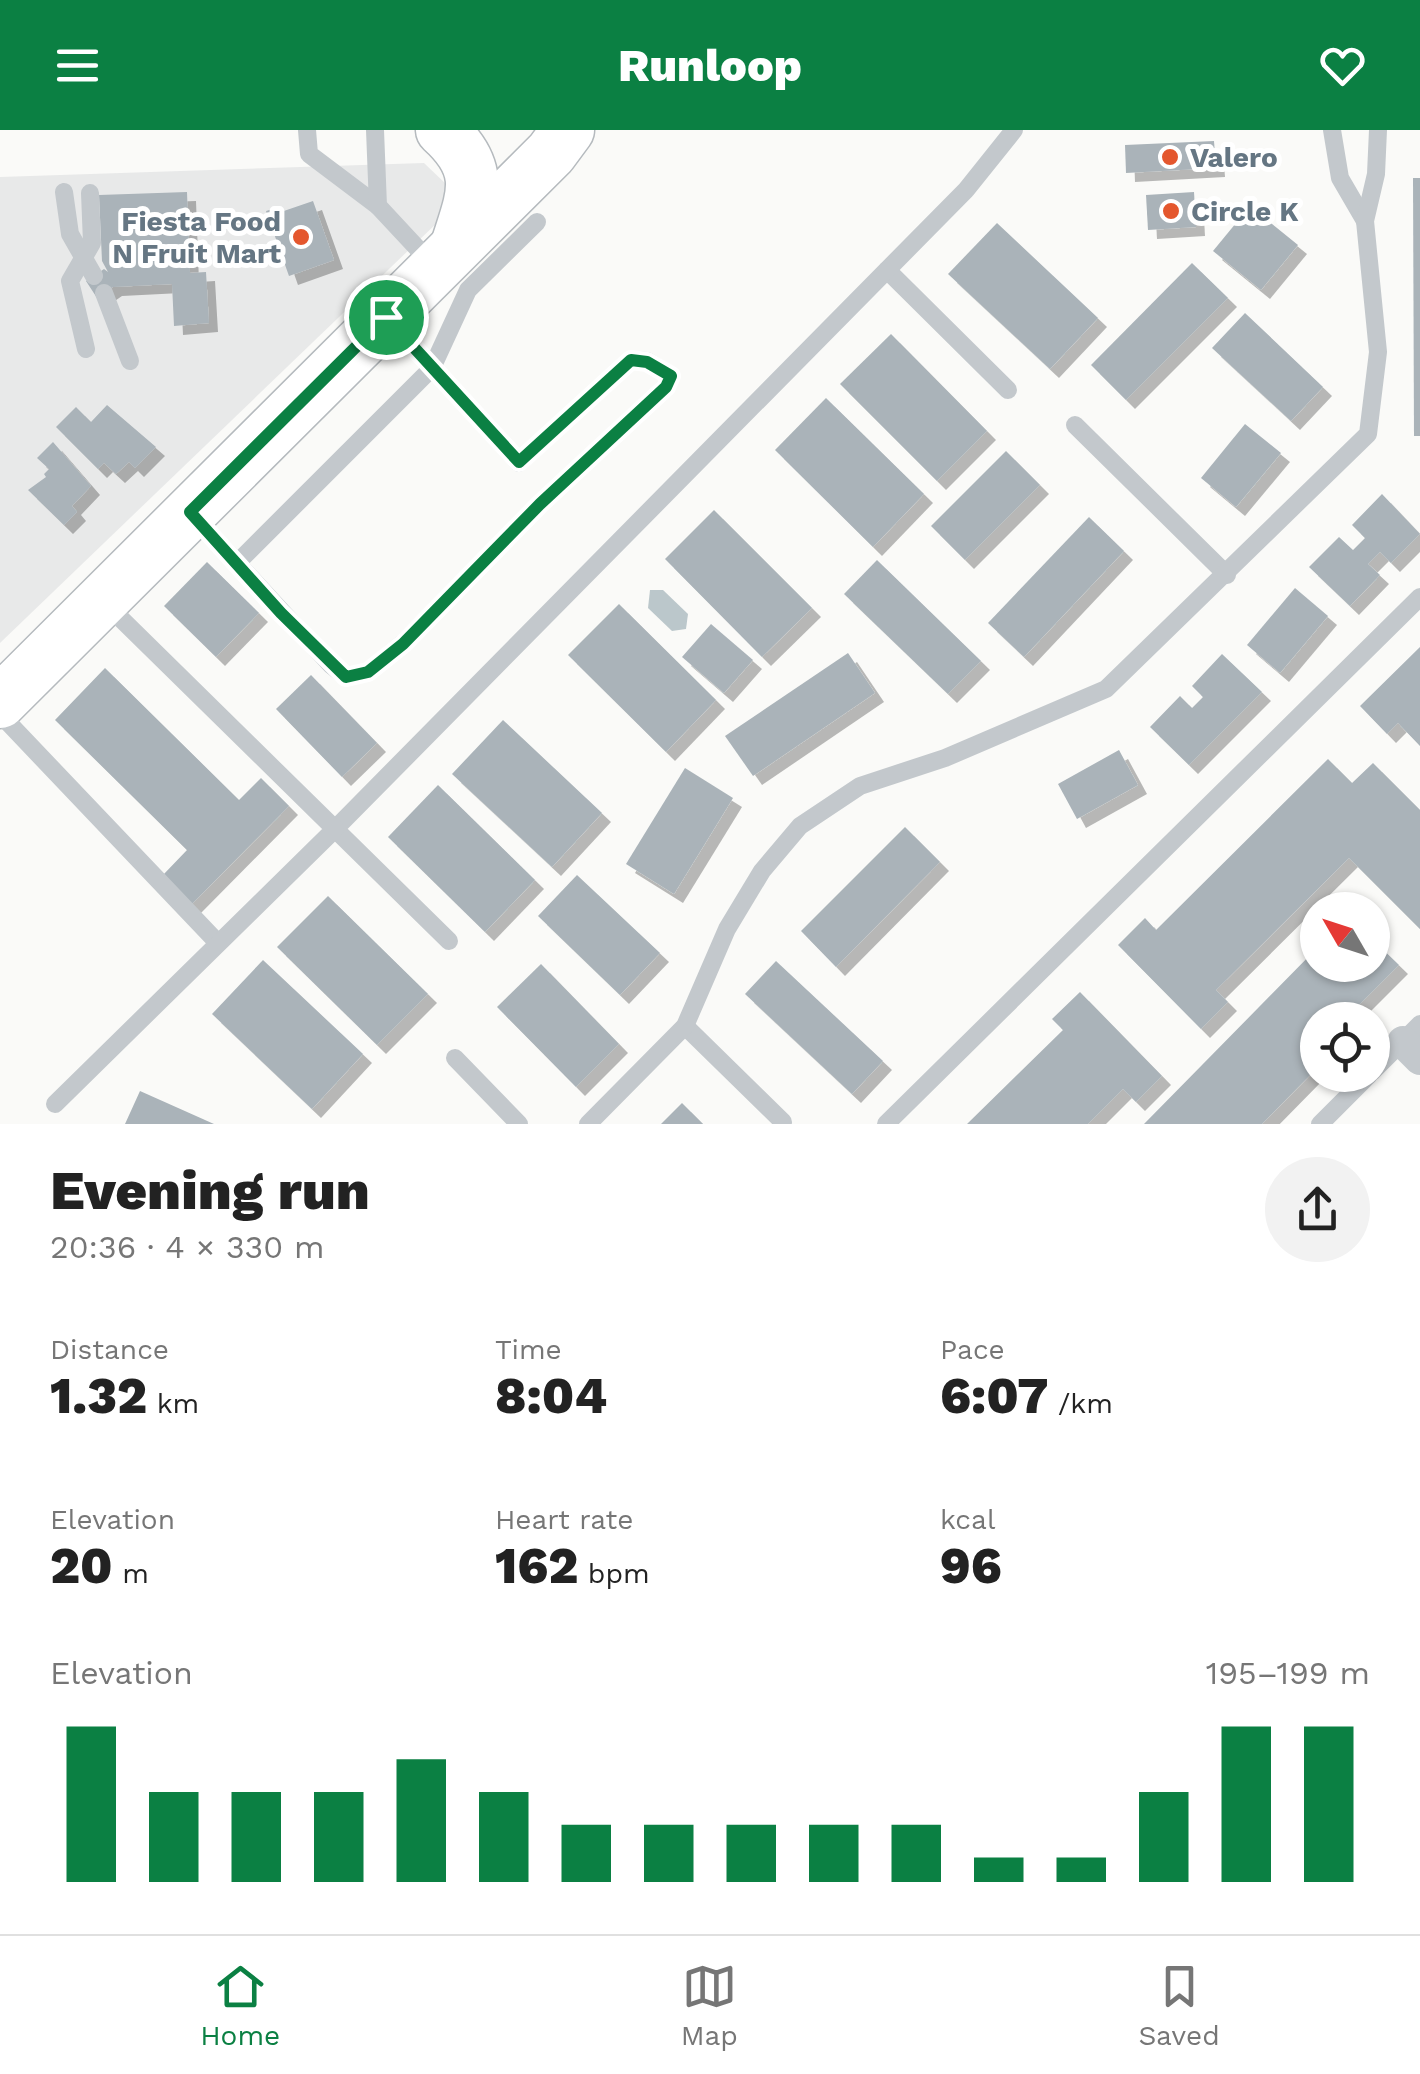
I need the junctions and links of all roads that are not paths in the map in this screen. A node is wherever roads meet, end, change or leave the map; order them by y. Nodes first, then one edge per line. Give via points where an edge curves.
1 (307, 130) edge
2 (375, 130) edge
3 (442, 130) edge
4 (568, 130) edge
5 (1014, 130) edge
6 (1332, 130) edge
7 (1378, 130) edge
8 (64, 192) dead end
9 (90, 193) dead end
10 (378, 206) junction
11 (1366, 221) junction
12 (538, 222) dead end
13 (83, 257) junction
14 (446, 258) junction
15 (888, 270) junction
16 (94, 276) dead end
17 (104, 293) dead end
18 (386, 317) junction
19 (86, 349) dead end
20 (130, 362) dead end
21 (432, 368) junction
22 (1008, 390) dead end
23 (1075, 425) dead end
24 (190, 512) junction
25 (236, 563) junction
26 (1227, 575) junction
27 (1420, 597) edge
28 (102, 600) junction
29 (0, 702) edge
30 (0, 714) edge
31 (335, 828) junction
32 (449, 941) dead end
33 (218, 943) junction
34 (685, 1026) junction
35 (1414, 1042) edge
36 (454, 1058) dead end
37 (1390, 1059) edge
38 (1352, 1092) edge
39 (55, 1104) dead end
40 (782, 1122) edge
41 (519, 1124) edge
42 (588, 1124) edge
43 (886, 1124) edge
44 (1320, 1124) edge

1 - 10 lane via 309,154
2 - 10 lane
3 - 14 main road via 464,151 473,173 473,194
4 - 14 main road
5 - 15 lane
6 - 11 lane via 1340,178
7 - 11 lane
8 - 13 lane via 70,234
9 - 13 lane via 92,243
10 - 14 lane
11 - 26 lane via 1378,352 1368,434
12 - 21 lane via 468,290
13 - 16 lane
13 - 19 lane via 70,281
14 - 18 main road
15 - 22 lane
15 - 31 lane
17 - 20 lane
18 - 21 lane
18 - 24 main road
21 - 25 lane
21 - 25 lane via 519,462 631,360 671,376 368,672 346,677 331,665
23 - 26 lane
24 - 25 lane
24 - 28 main road
26 - 34 lane via 1106,689 860,786 800,826 727,929
27 - 43 lane
28 - 29 main road
28 - 31 lane
30 - 33 lane
31 - 32 lane
31 - 33 lane
33 - 39 lane
34 - 40 lane
34 - 42 lane
35 - 37 lane
36 - 41 lane
38 - 44 lane

